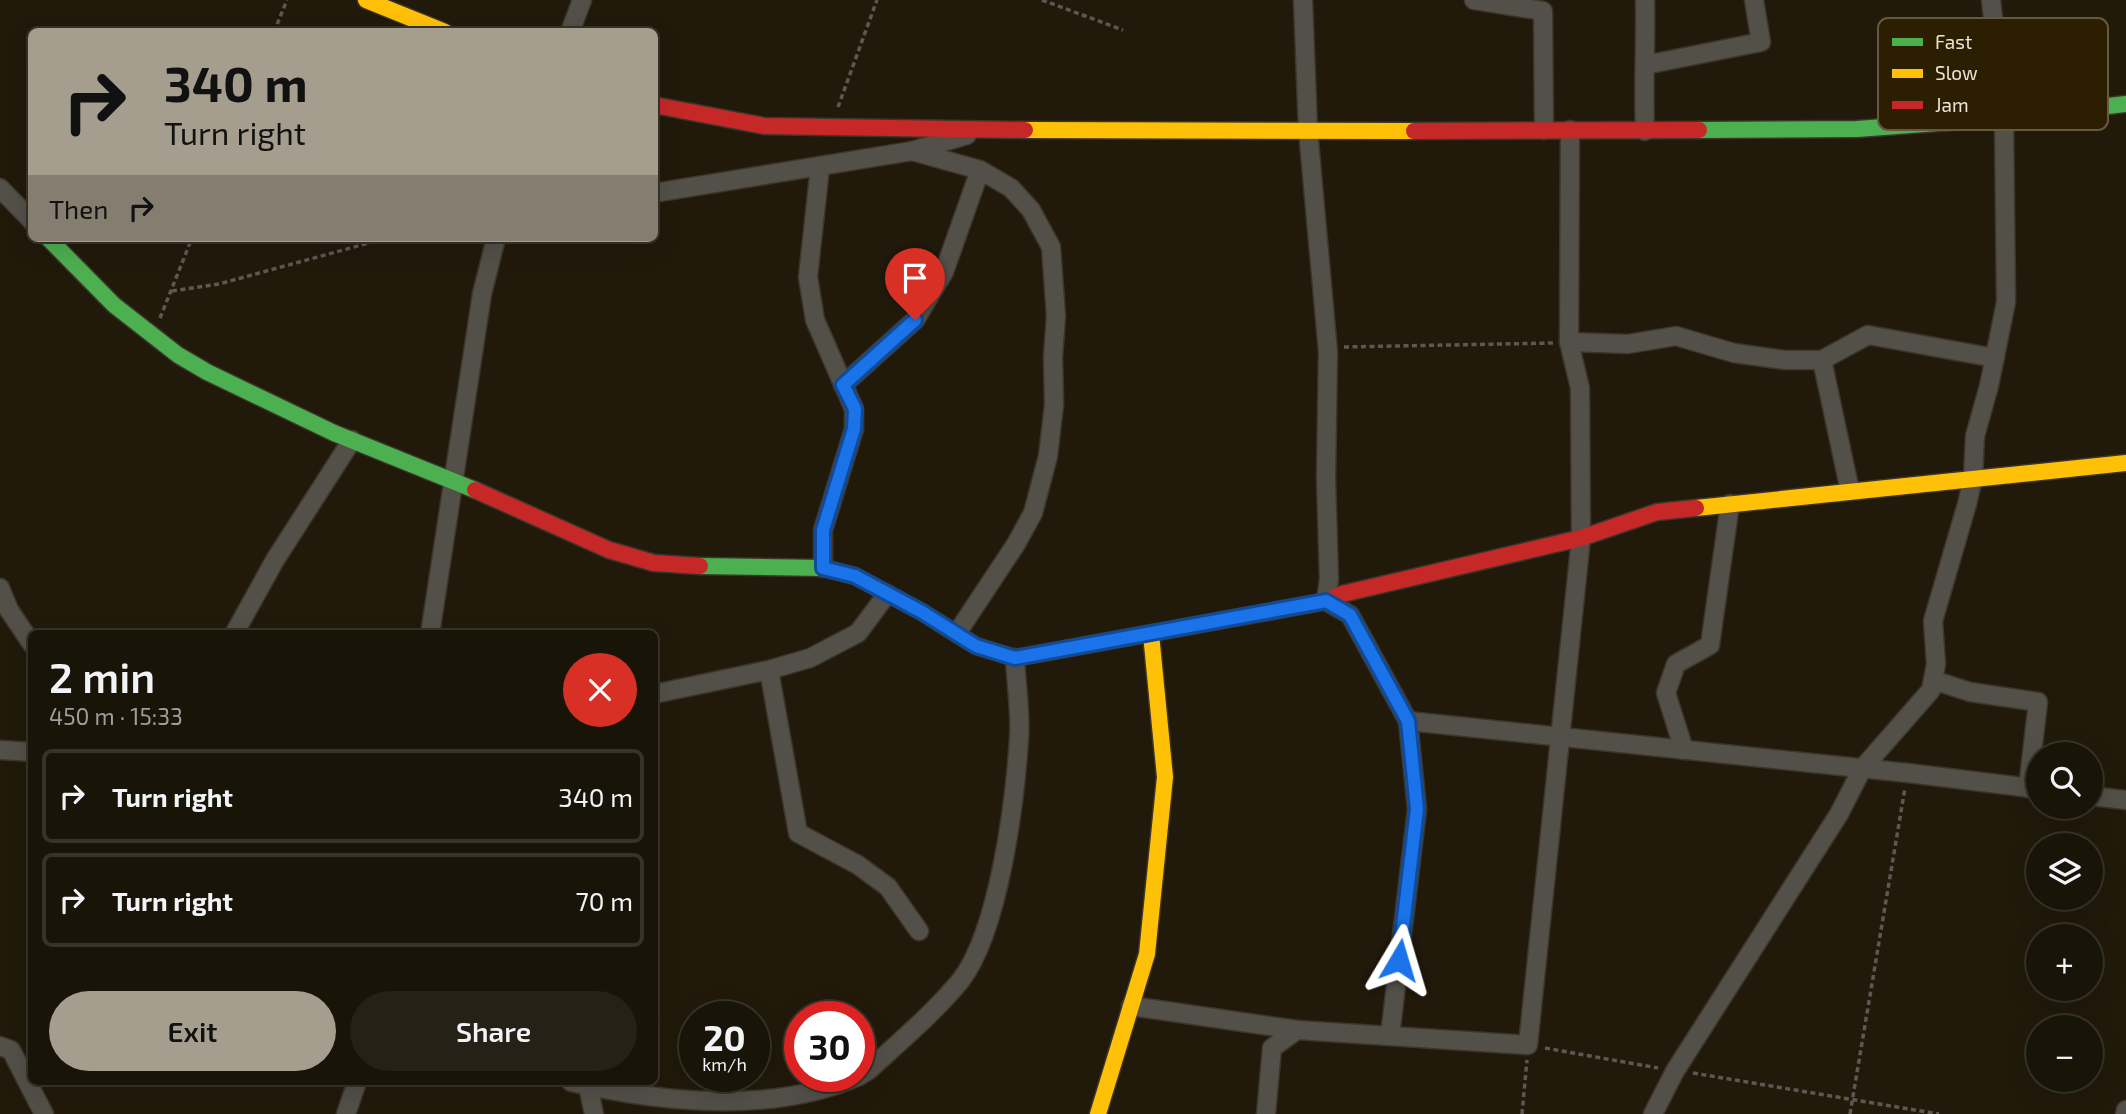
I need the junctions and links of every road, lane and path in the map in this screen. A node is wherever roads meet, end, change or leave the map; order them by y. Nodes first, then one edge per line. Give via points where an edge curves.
1 (286, 0) edge
2 (366, 0) edge
3 (582, 0) edge
4 (877, 0) edge
5 (1042, 0) edge
6 (1303, 0) edge
7 (1474, 0) edge
8 (1645, 0) edge
9 (1754, 0) edge
10 (1991, 0) edge
11 (1993, 18) edge
12 (276, 28) edge
13 (435, 28) edge
14 (572, 28) edge
15 (1123, 30) dead end
16 (1645, 65) junction
17 (2126, 104) edge
18 (658, 106) edge
19 (2108, 106) edge
20 (830, 127) junction
21 (1878, 128) edge
22 (985, 130) junction
23 (1308, 130) junction
24 (1544, 130) junction
25 (1570, 130) junction
26 (2004, 130) edge
27 (1645, 131) junction
28 (912, 151) junction
29 (820, 167) junction
30 (980, 170) junction
31 (0, 188) edge
32 (658, 192) edge
33 (28, 217) edge
34 (52, 242) edge
35 (190, 242) edge
36 (372, 242) edge
37 (495, 242) edge
38 (1569, 342) junction
39 (1328, 347) junction
40 (1995, 358) junction
41 (1822, 360) junction
42 (843, 385) junction
43 (352, 440) junction
44 (2126, 463) edge
45 (1973, 478) junction
46 (454, 481) junction
47 (1850, 491) junction
48 (1730, 504) junction
49 (1581, 538) junction
50 (823, 568) junction
51 (0, 588) edge
52 (887, 594) junction
53 (1326, 601) junction
54 (236, 630) edge
55 (431, 630) edge
56 (957, 633) junction
57 (1151, 634) junction
58 (28, 637) edge
59 (1015, 658) junction
60 (769, 670) junction
61 (1933, 680) junction
62 (658, 693) edge
63 (1408, 721) junction
64 (1559, 737) junction
65 (2036, 742) edge
66 (0, 750) edge
67 (1684, 750) junction
68 (28, 752) edge
69 (1861, 769) junction
70 (1908, 773) junction
71 (2026, 787) edge
72 (2103, 797) edge
73 (2126, 800) edge
74 (919, 931) dead end
75 (1132, 1006) junction
76 (1297, 1030) junction
77 (1390, 1036) junction
78 (1528, 1045) junction
79 (0, 1046) edge
80 (875, 1064) edge
81 (1675, 1071) junction
82 (28, 1083) edge
83 (29, 1085) edge
84 (356, 1085) edge
85 (580, 1085) edge
86 (591, 1085) edge
87 (625, 1088) edge
88 (831, 1092) edge
89 (1853, 1098) junction
90 (44, 1114) edge
91 (346, 1114) edge
92 (594, 1114) edge
93 (1098, 1114) edge
94 (1266, 1114) edge
95 (1522, 1114) edge
96 (1653, 1114) edge
97 (1850, 1114) edge
98 (1939, 1114) edge

1 - 12 path
2 - 13 street
3 - 14 street
4 - 20 path
5 - 15 path
6 - 23 street
7 - 24 street via 1543,11
8 - 16 street
9 - 16 street via 1761,42
10 - 11 street
16 - 27 street
17 - 19 street
18 - 20 street via 764,126
20 - 22 street
21 - 27 street
22 - 23 street
22 - 28 street
23 - 24 street
23 - 39 street
24 - 25 street
25 - 27 street
25 - 38 street
26 - 40 street via 2006,302
28 - 29 street
28 - 30 street
29 - 32 street
29 - 42 street via 808,276 815,320
30 - 42 street via 944,272 915,320
30 - 56 street via 1018,195 1051,247 1056,316 1054,405 1048,457 1033,513
31 - 33 street
34 - 43 street via 114,305 178,355
35 - 36 path via 172,291 219,284
37 - 46 street via 482,294
38 - 39 path
38 - 41 street via 1628,344 1676,336 1734,353
38 - 49 street via 1580,388
39 - 53 street
40 - 41 street via 1867,335
40 - 45 street via 1975,436
41 - 47 street
42 - 50 street via 855,409 854,429 823,530
43 - 46 street
43 - 54 street
44 - 45 street
45 - 47 street
45 - 61 street via 1933,621
46 - 50 street via 609,550 654,563
46 - 55 street
47 - 48 street
48 - 49 street via 1657,512
48 - 67 street via 1710,645 1676,664 1666,693
49 - 53 street
49 - 64 street
50 - 52 street via 855,576
51 - 58 street
52 - 56 street
52 - 60 street via 858,633 810,658
53 - 57 street
53 - 63 street via 1350,615
56 - 59 street via 976,646
57 - 59 street
57 - 75 street via 1165,777 1147,954
59 - 80 street via 1019,736 1008,826 996,896 979,947 962,978
60 - 62 street
60 - 74 street via 798,833 888,887
61 - 65 street via 1970,692 2038,702
61 - 69 street via 1931,690
63 - 64 street
63 - 77 street via 1417,809
64 - 67 street
64 - 78 street
66 - 68 street
67 - 69 street
69 - 70 street
69 - 81 street via 1839,814
70 - 71 street
70 - 89 path
72 - 73 street
75 - 76 street
75 - 93 street
76 - 77 street
76 - 94 street via 1272,1048
77 - 78 street
78 - 81 path
78 - 95 path
79 - 82 street via 11,1050
81 - 89 path
81 - 96 street
83 - 90 street
84 - 91 street
85 - 92 street
86 - 87 street
87 - 88 street via 710,1106 755,1108
89 - 97 path
89 - 98 path

